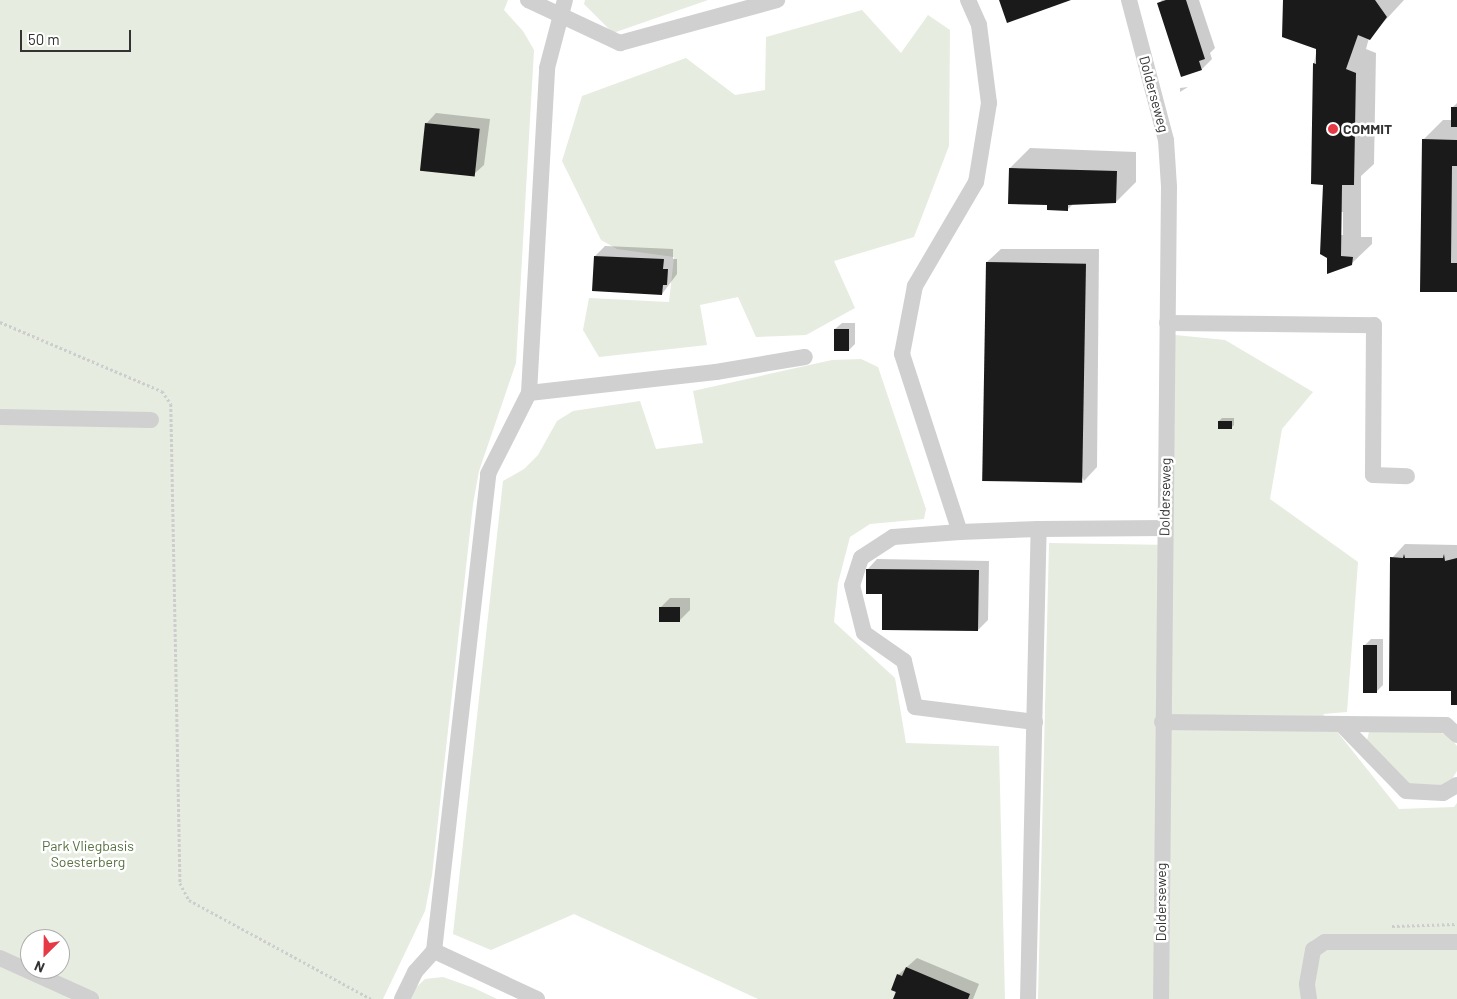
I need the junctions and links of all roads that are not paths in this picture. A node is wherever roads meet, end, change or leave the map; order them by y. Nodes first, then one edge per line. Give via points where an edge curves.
1 (528, 0) edge
2 (565, 0) edge
3 (777, 0) edge
4 (968, 0) edge
5 (1129, 0) edge
6 (561, 18) junction
7 (1167, 323) junction
8 (805, 357) dead end
9 (529, 393) junction
10 (0, 417) edge
11 (152, 420) dead end
12 (1407, 476) dead end
13 (1165, 528) junction
14 (1039, 529) junction
15 (960, 532) junction
16 (1035, 722) junction
17 (1162, 722) junction
18 (1341, 724) junction
19 (1457, 734) edge
20 (1457, 786) edge
21 (1457, 942) edge
22 (434, 951) junction
23 (0, 958) edge
24 (91, 999) edge
25 (402, 999) edge
26 (537, 999) edge
27 (1028, 999) edge
28 (1160, 999) edge
29 (1309, 999) edge

1 - 6 lane
2 - 6 lane
3 - 6 lane via 620,43
4 - 15 lane via 979,26 989,103 976,182 915,286 902,354
5 - 7 lane, Dolderseweg via 1166,140
6 - 9 lane via 547,68
7 - 12 lane via 1374,325 1374,475
7 - 13 lane, Dolderseweg
8 - 9 lane via 716,372
9 - 22 lane via 488,474
10 - 11 lane
13 - 14 lane
13 - 17 lane, Dolderseweg
14 - 15 lane
14 - 16 lane
15 - 16 lane via 893,537 860,558 852,585 864,633 904,661 915,707
16 - 27 lane
17 - 18 lane
17 - 28 lane, Dolderseweg
18 - 19 lane via 1446,725
18 - 20 lane via 1406,791 1443,793
21 - 29 lane via 1325,942 1313,950 1306,984
22 - 25 lane via 415,972
22 - 26 lane
23 - 24 lane

